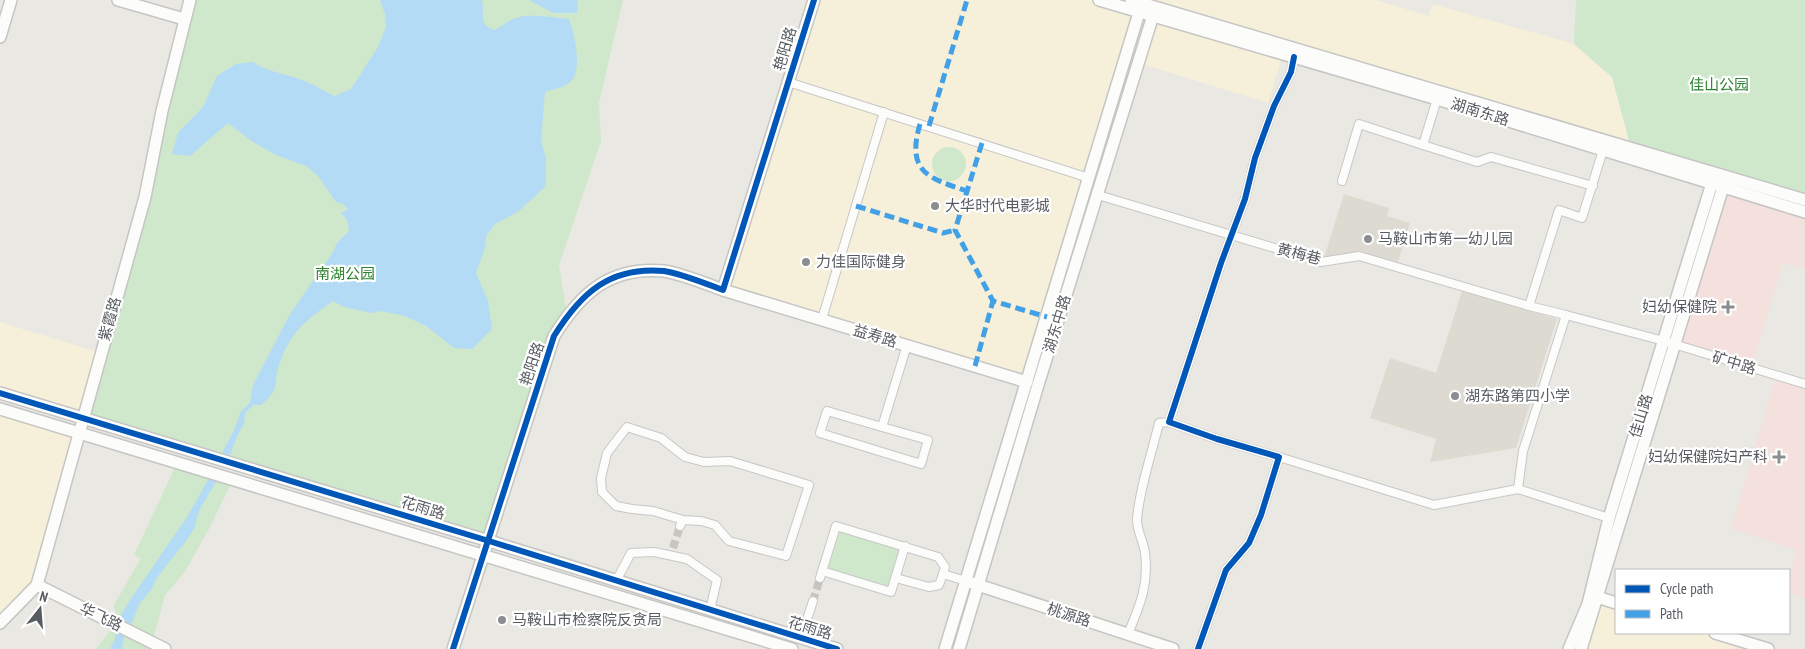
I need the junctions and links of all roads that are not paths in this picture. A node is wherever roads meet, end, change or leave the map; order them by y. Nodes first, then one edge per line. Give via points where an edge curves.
1 (11, 0) edge
2 (118, 0) edge
3 (190, 0) edge
4 (814, 0) edge
5 (1099, 0) edge
6 (1139, 4) edge
7 (1156, 8) edge
8 (184, 20) junction
9 (0, 37) edge
10 (1294, 58) junction
11 (788, 82) junction
12 (1437, 99) junction
13 (884, 112) junction
14 (1423, 145) junction
15 (1603, 150) junction
16 (1089, 178) junction
17 (1342, 181) dead end
18 (1717, 185) junction
19 (1593, 186) junction
20 (1098, 195) junction
21 (1805, 200) edge
22 (1805, 212) edge
23 (1231, 235) junction
24 (723, 290) junction
25 (1529, 306) junction
26 (1566, 315) junction
27 (822, 320) junction
28 (1669, 343) junction
29 (907, 345) junction
30 (1027, 382) junction
31 (1805, 384) edge
32 (0, 393) edge
33 (0, 409) edge
34 (83, 418) junction
35 (1169, 422) junction
36 (882, 427) junction
37 (79, 433) junction
38 (1278, 457) junction
39 (1518, 489) junction
40 (1609, 518) junction
41 (682, 523) joint
42 (489, 541) junction
43 (905, 546) junction
44 (484, 556) junction
45 (943, 574) junction
46 (896, 578) junction
47 (616, 581) junction
48 (966, 581) junction
49 (37, 585) junction
50 (978, 585) junction
51 (1592, 600) junction
52 (813, 601) tunnel mouth
53 (1615, 603) edge
54 (710, 610) junction
55 (0, 623) edge
56 (1128, 634) junction
57 (1717, 634) edge
58 (801, 638) junction
59 (165, 649) edge
60 (453, 649) edge
61 (792, 649) edge
62 (837, 649) edge
63 (945, 649) edge
64 (959, 649) edge
65 (1173, 649) edge
66 (1198, 649) edge
67 (1569, 649) edge
68 (1581, 649) edge
69 (1768, 649) edge

1 - 9 street
2 - 8 street
3 - 8 street, 紫霞路
4 - 11 street, 艳阳路
5 - 6 street
6 - 7 street
6 - 16 street, 湖东中路
7 - 10 street, 湖南东路
7 - 20 street, 湖东中路
7 - 21 street
8 - 34 street, 紫霞路 via 145,197
10 - 12 street, 湖南东路
10 - 23 street via 1255,158 1245,199
11 - 13 street
11 - 24 street, 艳阳路
12 - 14 street
12 - 15 street, 湖南东路
13 - 16 street
13 - 27 street
14 - 17 street via 1359,124
14 - 19 street via 1477,162 1492,157
15 - 18 street, 湖南东路
15 - 19 street
16 - 30 street, 湖东中路
18 - 22 street, 湖南东路
18 - 28 street, 佳山路
19 - 25 street via 1582,218 1559,210
20 - 23 street, 黄梅巷
20 - 50 street, 湖东中路
23 - 25 street, 黄梅巷 via 1321,262 1358,256
23 - 35 street
24 - 27 street, 益寿路
24 - 42 street, 艳阳路 via 665,271 628,272 599,284 567,315 554,336
25 - 26 street, 黄梅巷
26 - 28 street
26 - 39 street via 1523,451
27 - 29 street, 益寿路
28 - 31 street, 矿中路
28 - 40 street, 佳山路
28 - 51 street, 佳山路
29 - 30 street, 益寿路
29 - 36 street
30 - 48 street, 湖东中路
32 - 34 street, 花雨路
33 - 37 street
34 - 37 street, 紫霞路
34 - 42 street, 花雨路
35 - 38 street
35 - 56 street via 1159,423 1137,522 1145,552 1147,579
36 - 36 street via 827,411 820,433 921,464 928,440
37 - 44 street
37 - 49 street, 紫霞路
38 - 39 street via 1434,505
38 - 66 street via 1261,515 1249,542 1226,570
39 - 40 street
40 - 51 street, 佳山路
41 - 41 street via 701,521 715,525 729,541 786,556 809,485 730,461 704,462 685,457 661,438 627,427 607,453 600,478 602,492 616,506 653,511
42 - 44 street, 艳阳路
42 - 47 street, 花雨路
43 - 45 street via 938,557 945,567
43 - 46 street
43 - 46 street via 836,526 821,575 891,592
44 - 60 street, 艳阳路
44 - 61 street
45 - 46 street via 939,586 928,588
45 - 48 street
47 - 54 street, 花雨路
47 - 54 street via 631,553 672,552 717,580
48 - 50 street, 桃源路
48 - 63 street, 湖东中路
49 - 55 street, 紫霞路
49 - 59 street, 华飞路
50 - 56 street, 桃源路
50 - 64 street, 湖东中路
51 - 53 street
51 - 67 street, 佳山路
51 - 68 street, 佳山路
52 - 58 street
54 - 58 street, 花雨路
56 - 65 street, 桃源路
57 - 69 street
58 - 62 street, 花雨路

